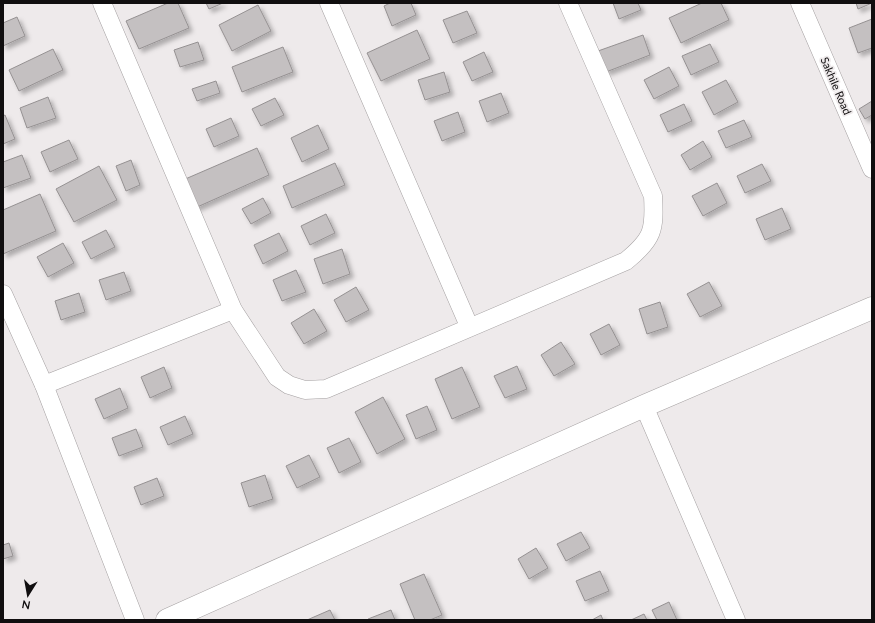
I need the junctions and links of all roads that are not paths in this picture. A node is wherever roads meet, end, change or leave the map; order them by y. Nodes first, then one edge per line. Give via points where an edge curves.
1 (102, 3) edge
2 (329, 3) edge
3 (568, 3) edge
4 (800, 3) edge
5 (872, 169) edge
6 (3, 294) edge
7 (872, 308) edge
8 (233, 310) junction
9 (469, 326) junction
10 (44, 385) junction
11 (644, 406) junction
12 (135, 620) edge
13 (167, 620) edge
14 (736, 620) edge

1 - 8 street
2 - 9 street
3 - 9 street via 653,196 654,218 649,238 626,260
4 - 5 street, Sakhile Road
6 - 10 street
7 - 11 street
8 - 9 street via 277,377 289,385 305,390 326,389
8 - 10 street
10 - 12 street
11 - 13 street
11 - 14 street

